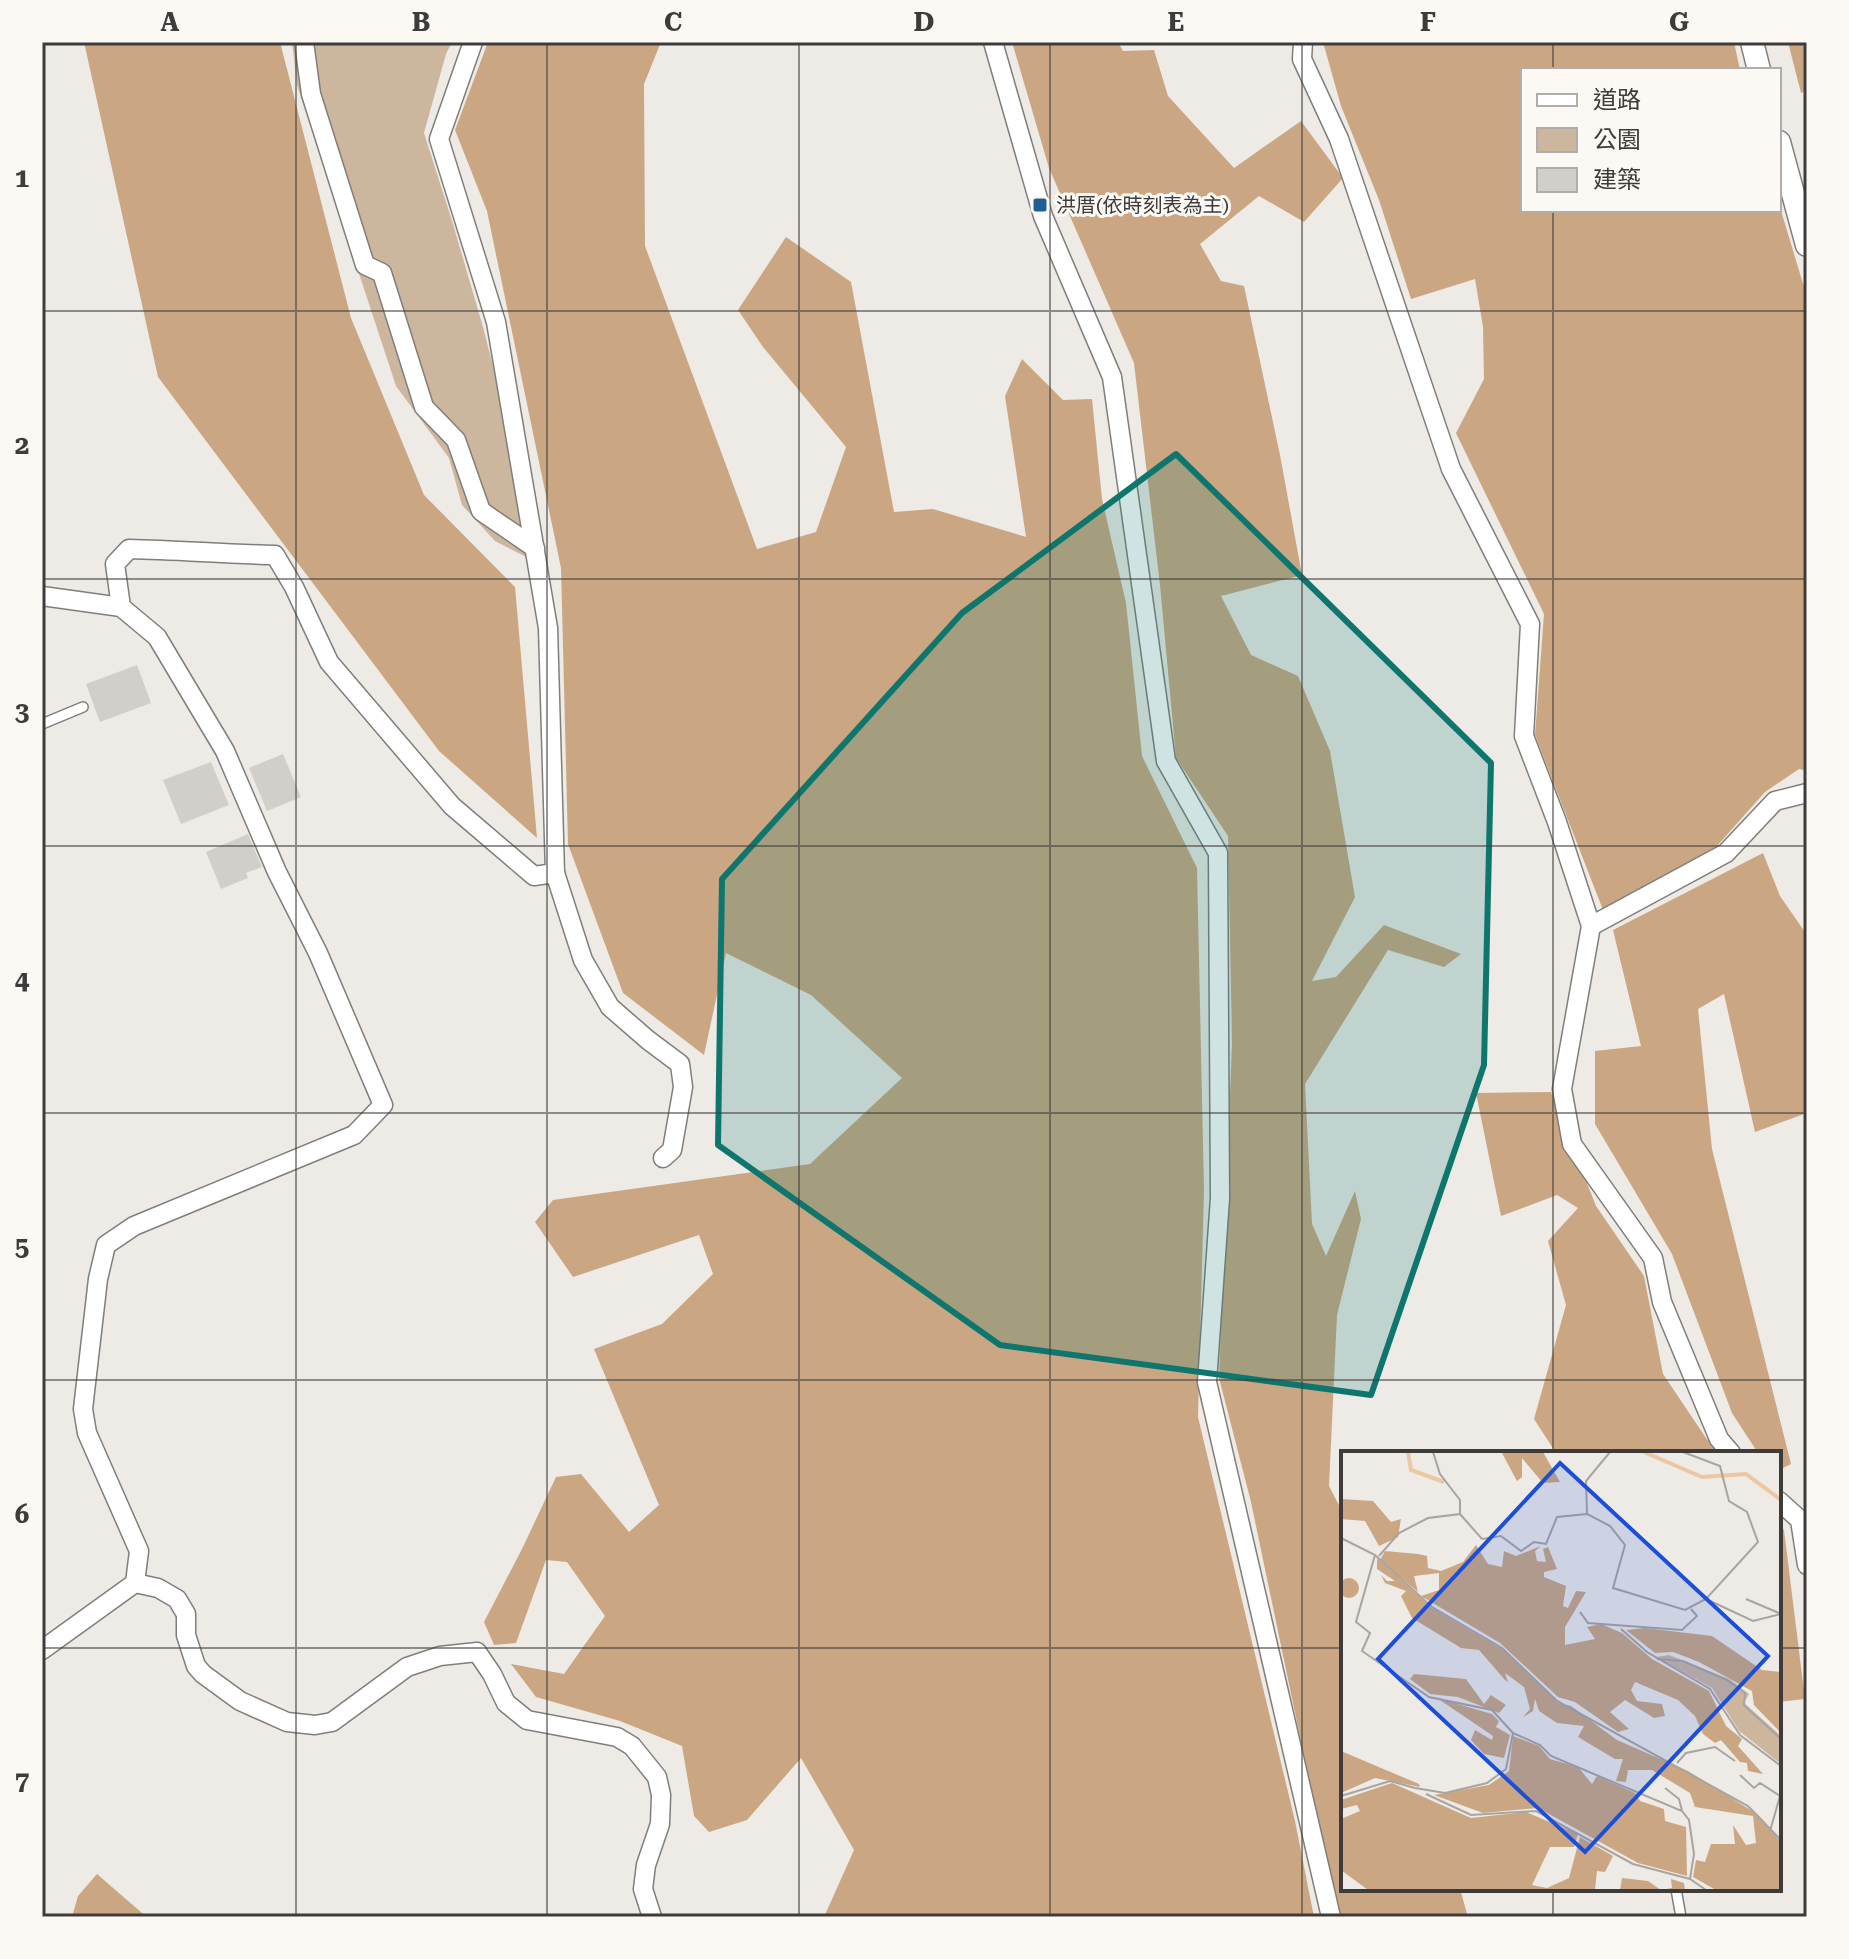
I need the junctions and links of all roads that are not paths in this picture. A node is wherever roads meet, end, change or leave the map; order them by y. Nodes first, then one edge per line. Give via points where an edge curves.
1 (304, 42) edge
2 (473, 42) edge
3 (993, 42) edge
4 (1303, 42) edge
5 (1752, 42) edge
6 (1758, 68) edge
7 (1781, 149) edge
8 (1807, 245) edge
9 (535, 548) junction
10 (42, 596) edge
11 (121, 607) junction
12 (83, 707) dead end
13 (42, 724) edge
14 (1807, 793) edge
15 (555, 873) junction
16 (1591, 926) junction
17 (663, 1158) dead end
18 (1729, 1451) edge
19 (1781, 1503) edge
20 (1807, 1565) edge
21 (135, 1583) junction
22 (42, 1650) edge
23 (1676, 1891) edge
24 (652, 1917) edge
25 (1331, 1917) edge
26 (1681, 1917) edge

1 - 9 street via 311,94 365,265 382,273 424,407 456,440 481,511
2 - 9 street via 439,139 496,322
3 - 25 street via 1043,216 1112,377 1166,761 1218,853 1220,1198 1207,1382
4 - 16 street via 1302,59 1339,139 1451,469 1530,624 1524,736
5 - 6 street
7 - 8 street
9 - 15 street via 548,628
10 - 11 street
11 - 15 street via 115,564 129,549 275,555 329,662 452,806 534,876
11 - 21 street via 157,637 225,751 383,1105 354,1135 134,1226 106,1245 83,1409 87,1433 139,1551
12 - 13 lane
14 - 16 street via 1775,801 1726,853
15 - 17 street via 583,960 610,1007 680,1064 683,1087 677,1125 672,1150
16 - 18 street via 1562,1089 1572,1144 1653,1258 1662,1302 1719,1439
19 - 20 street via 1800,1520
21 - 22 street
21 - 24 street via 177,1599 203,1674 240,1701 287,1722 332,1722 407,1667 477,1652 506,1703 527,1720 617,1737 632,1746 657,1777 661,1795 660,1824 643,1889
23 - 26 lane

